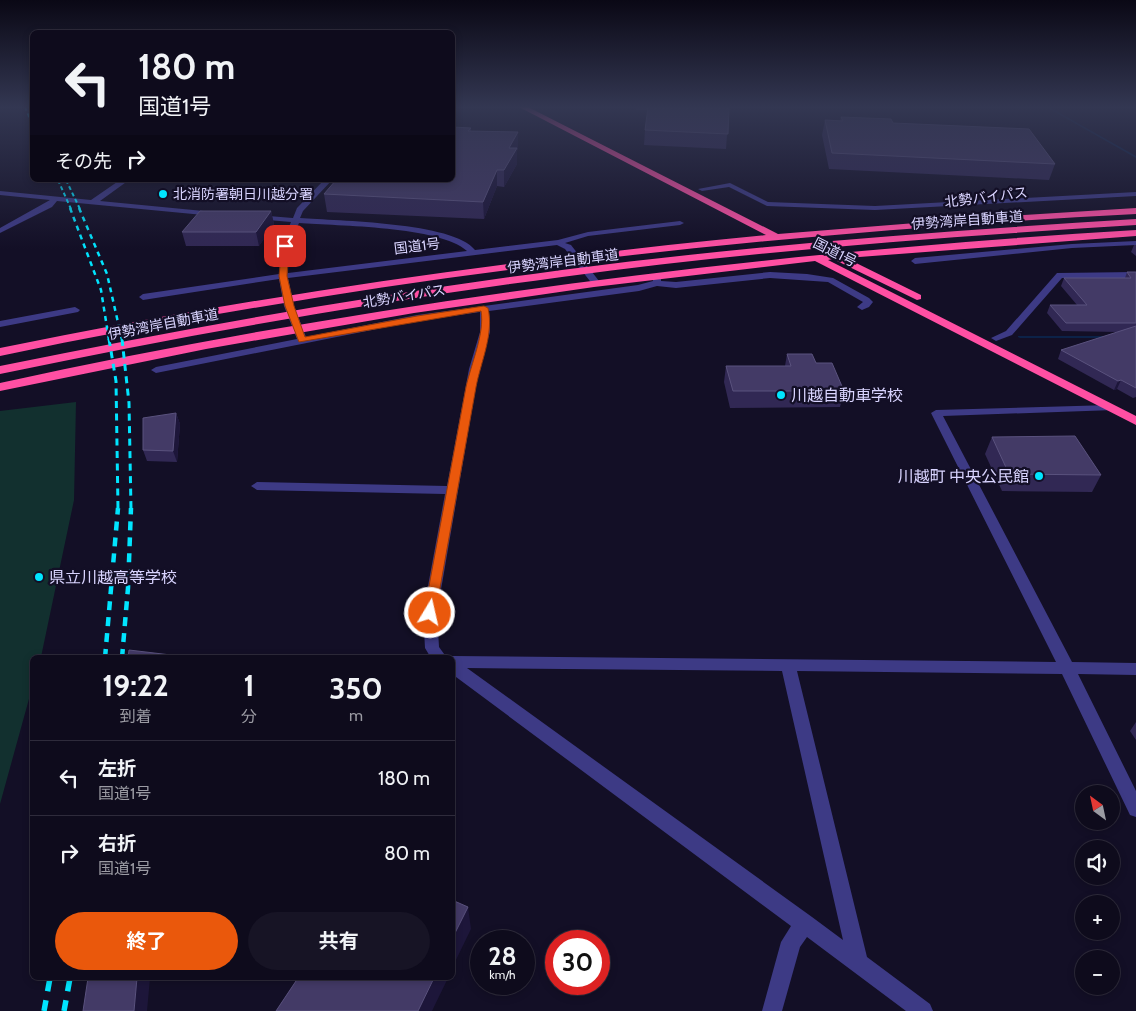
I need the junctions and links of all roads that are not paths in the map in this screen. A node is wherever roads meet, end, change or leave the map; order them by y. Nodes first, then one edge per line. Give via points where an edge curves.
1 (614, 154) edge
2 (632, 154) edge
3 (122, 182) edge
4 (326, 182) edge
5 (702, 189) junction
6 (0, 193) edge
7 (1136, 194) edge
8 (55, 198) junction
9 (1136, 200) edge
10 (93, 202) junction
11 (947, 205) junction
12 (1136, 210) edge
13 (957, 213) junction
14 (222, 214) edge
15 (250, 216) edge
16 (296, 220) junction
17 (1136, 222) edge
18 (680, 224) dead end
19 (0, 231) edge
20 (1136, 233) edge
21 (558, 242) junction
22 (1136, 243) edge
23 (988, 244) junction
24 (473, 252) junction
25 (888, 252) junction
26 (1000, 253) junction
27 (833, 254) junction
28 (816, 258) junction
29 (915, 261) dead end
30 (1136, 275) edge
31 (283, 276) junction
32 (878, 277) junction
33 (657, 279) junction
34 (596, 283) junction
35 (143, 298) dead end
36 (862, 306) dead end
37 (484, 308) junction
38 (75, 310) dead end
39 (0, 324) edge
40 (996, 338) junction
41 (302, 340) junction
42 (0, 352) edge
43 (0, 370) edge
44 (156, 370) dead end
45 (0, 387) edge
46 (1110, 408) junction
47 (1136, 414) edge
48 (1136, 421) edge
49 (257, 486) dead end
50 (451, 490) junction
51 (438, 655) edge
52 (455, 664) edge
53 (788, 664) junction
54 (455, 666) edge
55 (1066, 669) junction
56 (1136, 669) edge
57 (1136, 809) edge
58 (805, 924) junction
59 (858, 962) junction
60 (772, 1011) edge
61 (923, 1011) edge

1 - 28 highway, 国道1号
2 - 5 highway, 国道1号
3 - 10 street
4 - 16 street via 300,210
5 - 11 street via 730,185 767,204 875,208
5 - 27 highway, 国道1号
6 - 8 street
7 - 11 street
8 - 10 street
8 - 19 street via 49,205
9 - 13 highway, 北勢バイパス
10 - 14 street
11 - 13 street
12 - 42 highway, 伊勢湾岸自動車道 via 870,229 546,263 247,306
13 - 27 highway, 北勢バイパス
15 - 16 street
16 - 24 street via 427,231 450,238
16 - 31 street via 285,246
17 - 43 highway, 伊勢湾岸自動車道 via 887,240 563,275 255,320
18 - 21 street, 国道1号 via 588,234
20 - 23 highway, 北勢バイパス
21 - 24 street, 国道1号
21 - 34 street via 568,247
22 - 26 street
23 - 25 highway, 北勢バイパス
23 - 26 street
24 - 31 street, 国道1号
25 - 27 highway, 北勢バイパス
25 - 32 highway via 872,260 871,267
26 - 29 street
27 - 28 highway, 北勢バイパス
27 - 32 highway, 国道1号
28 - 33 highway, 北勢バイパス
28 - 46 highway, 国道1号
30 - 40 street via 1060,275 1009,333
31 - 35 street, 国道1号
31 - 41 street via 289,306
32 - 40 highway, 国道1号
33 - 34 highway, 北勢バイパス
33 - 36 street via 676,285 770,275 823,278 868,302
33 - 37 street via 639,288
34 - 45 highway, 北勢バイパス via 225,341
37 - 41 street
37 - 50 street via 483,343 477,357
38 - 39 street
40 - 47 highway, 国道1号
41 - 44 street
46 - 48 highway, 国道1号
46 - 55 street via 936,414
49 - 50 street
50 - 51 street via 430,613 432,648
52 - 53 street
53 - 55 street
53 - 59 street
54 - 58 street
55 - 56 street
55 - 57 street
58 - 59 street
58 - 60 street via 791,942
59 - 61 street

